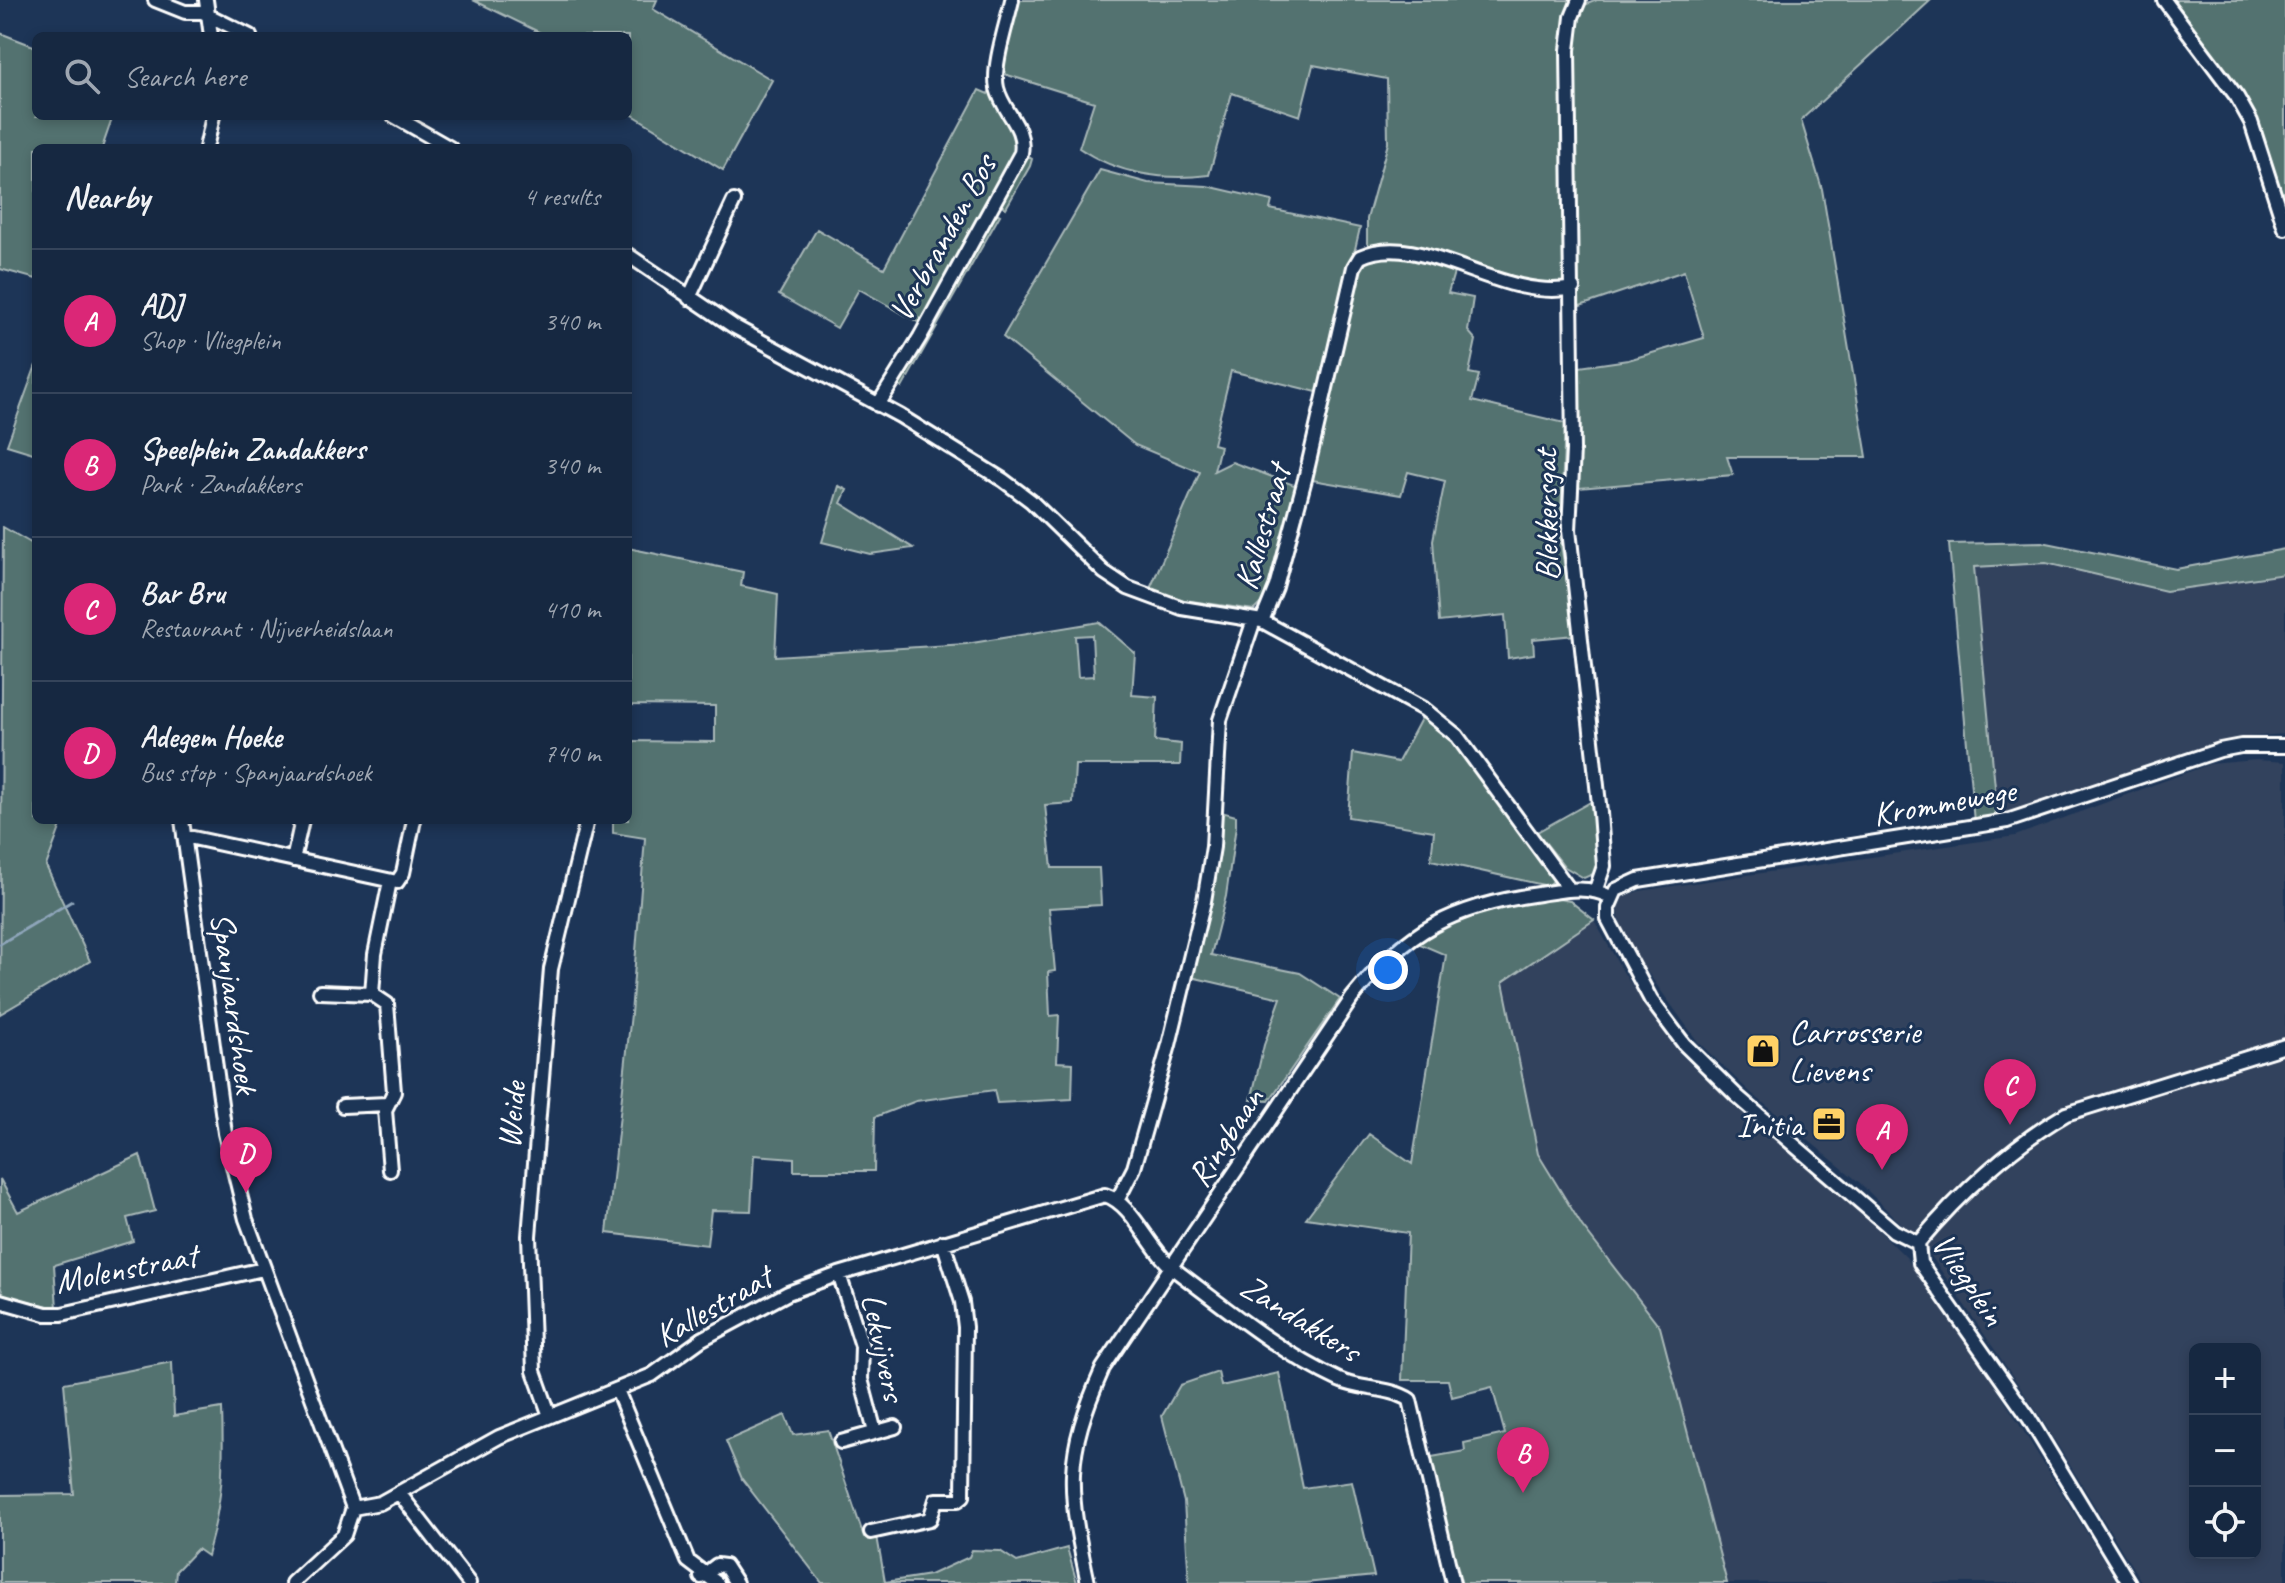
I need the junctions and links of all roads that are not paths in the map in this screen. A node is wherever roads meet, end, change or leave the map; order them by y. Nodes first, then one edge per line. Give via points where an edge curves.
1 (155, 0) edge
2 (206, 0) edge
3 (1012, 0) edge
4 (1579, 0) edge
5 (2164, 0) edge
6 (208, 15) junction
7 (210, 32) edge
8 (242, 32) edge
9 (212, 120) edge
10 (401, 120) edge
11 (207, 144) edge
12 (443, 144) edge
13 (734, 201) dead end
14 (2285, 228) edge
15 (632, 258) edge
16 (1573, 288) junction
17 (689, 298) junction
18 (878, 405) junction
19 (1258, 621) junction
20 (2285, 746) edge
21 (182, 824) edge
22 (301, 824) edge
23 (413, 824) edge
24 (586, 824) edge
25 (184, 836) junction
26 (293, 860) junction
27 (390, 881) junction
28 (1569, 889) junction
29 (1596, 889) junction
30 (1611, 897) junction
31 (320, 992) dead end
32 (372, 994) junction
33 (2285, 1046) edge
34 (387, 1104) junction
35 (343, 1106) dead end
36 (390, 1170) dead end
37 (1118, 1199) junction
38 (943, 1242) junction
39 (1918, 1243) junction
40 (1173, 1268) junction
41 (263, 1269) junction
42 (839, 1274) junction
43 (0, 1301) edge
44 (617, 1390) junction
45 (550, 1416) junction
46 (895, 1427) dead end
47 (875, 1432) junction
48 (841, 1442) dead end
49 (399, 1493) junction
50 (353, 1508) junction
51 (871, 1532) dead end
52 (703, 1578) edge
53 (292, 1583) edge
54 (469, 1583) edge
55 (717, 1583) edge
56 (736, 1583) edge
57 (1088, 1583) edge
58 (1453, 1583) edge
59 (2129, 1583) edge

1 - 6 street
2 - 6 street
3 - 18 street, Verbranden Bos via 996,81 1022,132 1021,153
4 - 16 street, Blekkersgat via 1569,35
5 - 14 street via 2251,122
6 - 7 street
6 - 8 street
9 - 11 street
10 - 12 street
13 - 17 street
15 - 17 street
16 - 19 street, Kallestraat via 1530,291 1410,252 1389,250 1360,257 1289,539
16 - 29 street, Blekkersgat via 1569,530 1603,853
17 - 18 street
18 - 19 street via 1003,480 1128,588 1172,606
19 - 28 street, Kallestraat via 1442,721
19 - 37 street, Kallestraat via 1220,720 1213,847 1204,901 1134,1168
20 - 30 street, Krommewege via 2220,750 2007,821 1638,880 1624,884
21 - 25 street, Spanjaardshoek
22 - 26 street
23 - 27 street via 403,873 397,882
24 - 45 street, Weide via 551,969 529,1236 534,1371
25 - 26 street
25 - 41 street, Spanjaardshoek via 225,1133
26 - 27 street
27 - 32 street
28 - 29 street, Ringbaan
28 - 40 street, Ringbaan via 1486,902 1440,919 1377,967 1302,1069
29 - 30 street, Ringbaan
30 - 39 street, Vliegplein via 1608,919 1617,939 1651,1000 1684,1044 1894,1231
31 - 32 street
32 - 34 street via 387,1004 394,1092
33 - 39 street via 2066,1114 1994,1167
34 - 35 street
34 - 36 street
37 - 38 street, Kallestraat via 1105,1195
37 - 40 street via 1150,1246
38 - 42 street, Kallestraat
38 - 51 street via 965,1327 966,1486 958,1500 936,1500 930,1519
39 - 59 street, Vliegplein via 1920,1263 2029,1418
40 - 57 street, Ringbaan via 1103,1368 1082,1415 1072,1462 1072,1508
40 - 58 street, Zandakkers via 1314,1367 1348,1383 1410,1400
41 - 43 street, Molenstraat via 62,1314
41 - 50 street, Spanjaardshoek
42 - 44 street, Kallestraat via 788,1293 702,1339 652,1375
42 - 47 street, Lekvijvers via 862,1346 860,1371
44 - 45 street, Kallestraat
44 - 52 street via 688,1561
45 - 49 street, Kallestraat via 475,1449
46 - 47 street, Lekvijvers
47 - 48 street, Lekvijvers
49 - 50 street, Kallestraat
49 - 54 street
50 - 53 street via 344,1535
52 - 55 street
52 - 56 street via 717,1565 725,1566

